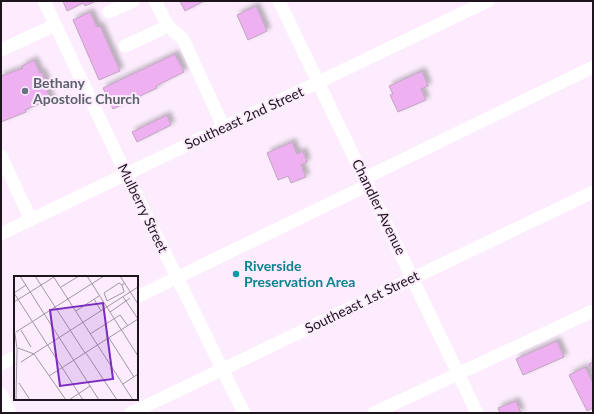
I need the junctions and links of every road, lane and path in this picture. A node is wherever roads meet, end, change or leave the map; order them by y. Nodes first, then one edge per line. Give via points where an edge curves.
1 (44, 1) edge
2 (133, 1) edge
3 (155, 1) edge
4 (279, 1) edge
5 (488, 1) edge
6 (109, 12) dead end
7 (55, 25) junction
8 (168, 26) junction
9 (125, 46) dead end
10 (1, 50) edge
11 (593, 67) edge
12 (318, 83) junction
13 (224, 128) junction
14 (1, 156) edge
15 (126, 174) junction
16 (366, 182) junction
17 (593, 192) edge
18 (31, 220) junction
19 (1, 234) edge
20 (178, 277) junction
21 (413, 278) junction
22 (138, 297) edge
23 (593, 310) edge
24 (14, 358) edge
25 (1, 364) edge
26 (223, 369) junction
27 (458, 373) junction
28 (1, 394) edge
29 (10, 413) edge
30 (131, 413) edge
31 (244, 413) edge
32 (374, 413) edge
33 (477, 413) edge

1 - 7 street, Mulberry Street
2 - 6 street
3 - 8 street
4 - 12 street, Chandler Avenue
5 - 12 street, Southeast 2nd Street
7 - 10 street
7 - 15 street, Mulberry Street
8 - 9 street
8 - 13 street via 183,40
11 - 16 street
12 - 13 street, Southeast 2nd Street
12 - 16 street, Chandler Avenue
13 - 15 street, Southeast 2nd Street
14 - 18 street
15 - 18 street, Southeast 2nd Street
15 - 20 street, Mulberry Street
16 - 20 street
16 - 21 street, Chandler Avenue
17 - 21 street, Southeast 1st Street
18 - 19 street, Southeast 2nd Street
20 - 22 street
20 - 26 street, Mulberry Street
21 - 26 street, Southeast 1st Street
21 - 27 street, Chandler Avenue
23 - 27 street
24 - 25 street
26 - 30 street, Southeast 1st Street
26 - 31 street, Mulberry Street
27 - 32 street
27 - 33 street, Chandler Avenue
28 - 29 street

